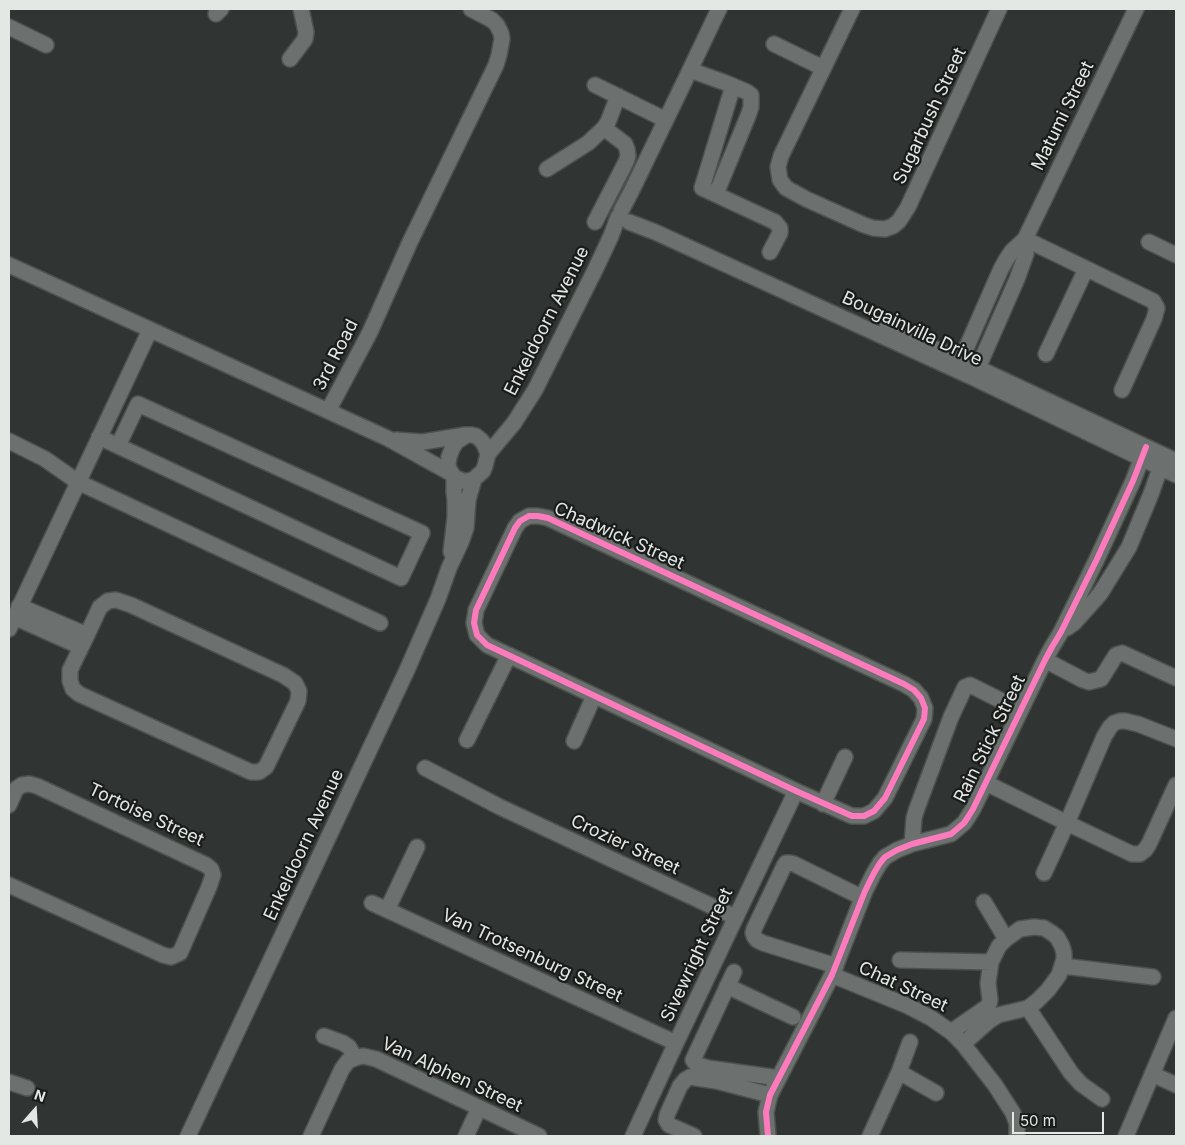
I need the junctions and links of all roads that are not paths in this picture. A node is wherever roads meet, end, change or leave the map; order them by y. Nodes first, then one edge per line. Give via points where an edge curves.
1 (301, 9) edge
2 (471, 9) edge
3 (719, 9) edge
4 (852, 9) edge
5 (999, 9) edge
6 (1136, 9) edge
7 (9, 27) edge
8 (774, 44) dead end
9 (46, 45) dead end
10 (290, 60) dead end
11 (823, 68) junction
12 (690, 70) junction
13 (595, 85) dead end
14 (733, 86) junction
15 (618, 96) junction
16 (666, 120) junction
17 (604, 128) junction
18 (546, 169) dead end
19 (716, 194) junction
20 (625, 217) junction
21 (595, 222) dead end
22 (1025, 239) junction
23 (1149, 242) dead end
24 (770, 252) dead end
25 (1176, 255) edge
26 (9, 265) edge
27 (1086, 269) junction
28 (150, 330) junction
29 (1046, 354) dead end
30 (959, 365) junction
31 (976, 373) junction
32 (1122, 390) dead end
33 (328, 411) junction
34 (514, 422) junction
35 (472, 436) junction
36 (99, 437) junction
37 (387, 438) junction
38 (9, 441) edge
39 (118, 446) junction
40 (1143, 453) junction
41 (488, 454) junction
42 (1167, 461) edge
43 (1176, 475) edge
44 (453, 476) junction
45 (474, 479) junction
46 (78, 482) junction
47 (449, 568) junction
48 (14, 617) edge
49 (380, 623) dead end
50 (1061, 632) junction
51 (84, 641) junction
52 (509, 655) junction
53 (1045, 660) junction
54 (1176, 678) edge
55 (594, 696) junction
56 (1004, 702) dead end
57 (1176, 739) edge
58 (466, 740) dead end
59 (574, 741) dead end
60 (845, 757) dead end
61 (425, 768) dead end
62 (986, 782) junction
63 (1176, 785) edge
64 (796, 791) junction
65 (823, 804) junction
66 (9, 805) edge
67 (1067, 823) junction
68 (912, 844) junction
69 (417, 846) dead end
70 (1044, 873) dead end
71 (9, 885) edge
72 (855, 894) dead end
73 (984, 902) dead end
74 (372, 903) dead end
75 (387, 910) junction
76 (735, 917) junction
77 (1006, 939) junction
78 (900, 960) dead end
79 (991, 962) junction
80 (1063, 966) junction
81 (834, 971) junction
82 (734, 972) dead end
83 (1153, 976) dead end
84 (727, 986) junction
85 (1028, 1008) junction
86 (793, 1017) dead end
87 (971, 1027) junction
88 (1174, 1028) edge
89 (952, 1032) junction
90 (324, 1036) dead end
91 (910, 1042) dead end
92 (676, 1043) junction
93 (963, 1044) junction
94 (351, 1060) junction
95 (899, 1072) junction
96 (1152, 1074) junction
97 (779, 1078) junction
98 (9, 1082) edge
99 (1176, 1085) edge
100 (27, 1088) dead end
101 (936, 1093) dead end
102 (770, 1095) junction
103 (1102, 1100) dead end
104 (479, 1108) junction
105 (188, 1136) edge
106 (311, 1136) edge
107 (466, 1136) edge
108 (539, 1136) edge
109 (634, 1136) edge
110 (694, 1136) edge
111 (768, 1136) edge
112 (870, 1136) edge
113 (1018, 1136) edge
114 (1126, 1136) edge

1 - 10 street via 305,39
2 - 33 street, 3rd Road via 497,25 502,39 498,60 370,332
3 - 12 street
4 - 11 street
5 - 11 street, Sugarbush Street via 908,207 899,222 884,230 864,225 806,199 786,188 780,180 778,167 781,156
6 - 22 street, Matumi Street
7 - 9 street
8 - 11 street
12 - 14 street
12 - 16 street
13 - 15 street
14 - 19 street via 702,188
14 - 19 street via 751,95 751,107
15 - 16 street
15 - 17 street
16 - 20 street via 631,192
17 - 18 street via 588,143
17 - 21 street via 624,144 628,156
19 - 24 street via 775,222 780,233
20 - 30 street, Bougainvilla Drive
20 - 34 street, Enkeldoorn Avenue via 611,236 536,390
22 - 27 street
22 - 30 street, Matumi Street via 1006,260
22 - 31 street, Matumi Street via 1026,254
23 - 25 street
26 - 28 street, 3rd Road
27 - 29 street
27 - 32 street via 1153,301 1157,308
28 - 33 street, 3rd Road
28 - 36 street
30 - 31 street, Bougainvilla Drive
31 - 40 street, Bougainvilla Drive
33 - 37 street
34 - 35 street, Enkeldoorn Avenue
34 - 41 street, Enkeldoorn Avenue
35 - 37 street via 423,442
35 - 41 street via 481,440
35 - 44 street, Enkeldoorn Avenue via 456,442 452,449 448,464
36 - 39 street
36 - 46 street
37 - 44 street
38 - 46 street via 45,459
39 - 39 street via 401,578 422,533 138,404
40 - 42 street, Bougainvilla Drive
40 - 50 street, Rain Stick Street via 1133,481
41 - 45 street, Enkeldoorn Avenue via 486,466
42 - 43 street, Bougainvilla Drive
42 - 50 street, Rain Stick Street via 1120,563 1100,594
44 - 45 street via 463,481
44 - 47 street, Enkeldoorn Avenue via 455,517
45 - 47 street, Enkeldoorn Avenue via 468,500 466,528
46 - 48 street
46 - 49 street
47 - 105 street, Enkeldoorn Avenue via 407,670
48 - 51 street
50 - 53 street, Rain Stick Street
51 - 51 street via 70,670 70,681 79,694 250,772 259,772 266,767 298,702 299,691 295,683 283,675 116,600 100,607
52 - 55 street, Chadwick Street
52 - 58 street
52 - 65 street, Chadwick Street via 487,645 477,635 474,623 476,610 515,528 529,516 538,516 566,526 914,690 925,708 924,719 885,798 874,811 864,816 852,816
53 - 54 street via 1089,682 1101,679 1116,655 1122,653
53 - 62 street, Rain Stick Street
55 - 59 street
55 - 64 street, Chadwick Street
56 - 68 street via 970,685 965,687 916,811
57 - 67 street via 1138,724 1114,723 1104,737
60 - 65 street
61 - 76 street, Crozier Street via 500,807
62 - 67 street
62 - 68 street, Rain Stick Street via 971,813 957,829 950,834
63 - 67 street via 1149,844 1140,854 1132,854
64 - 65 street, Chadwick Street
64 - 76 street, Sivewright Street
66 - 71 street, Tortoise Street via 16,789 22,785 37,786 206,864 213,875 180,953 172,957
67 - 70 street
68 - 81 street, Rain Stick Street via 880,862 865,891
69 - 75 street
72 - 81 street, Chat Street via 786,863 754,929 757,940
73 - 77 street
74 - 75 street, Van Trotsenburg Street
75 - 92 street, Van Trotsenburg Street
76 - 92 street, Sivewright Street
77 - 79 street
77 - 80 street via 1028,927 1044,928 1052,932 1062,946
78 - 79 street
79 - 87 street via 989,1004
80 - 83 street
80 - 85 street via 1048,990
81 - 89 street, Chat Street via 908,1006
81 - 97 street, Rain Stick Street
82 - 84 street
84 - 86 street
84 - 97 street via 693,1060 708,1068
85 - 87 street via 998,1015
85 - 103 street via 1072,1074
87 - 89 street
87 - 93 street
88 - 96 street
89 - 93 street, Chat Street
90 - 94 street via 349,1047
91 - 95 street
92 - 109 street, Sivewright Street
93 - 113 street, Chat Street via 1013,1113
94 - 104 street, Van Alphen Street via 363,1056 376,1059
94 - 106 street via 342,1069
95 - 101 street
95 - 112 street
96 - 99 street
96 - 114 street
97 - 102 street, Rain Stick Street
98 - 100 street
102 - 110 street via 690,1077 680,1086 666,1120
102 - 111 street, Rain Stick Street via 766,1112
104 - 107 street
104 - 108 street, Van Alphen Street

